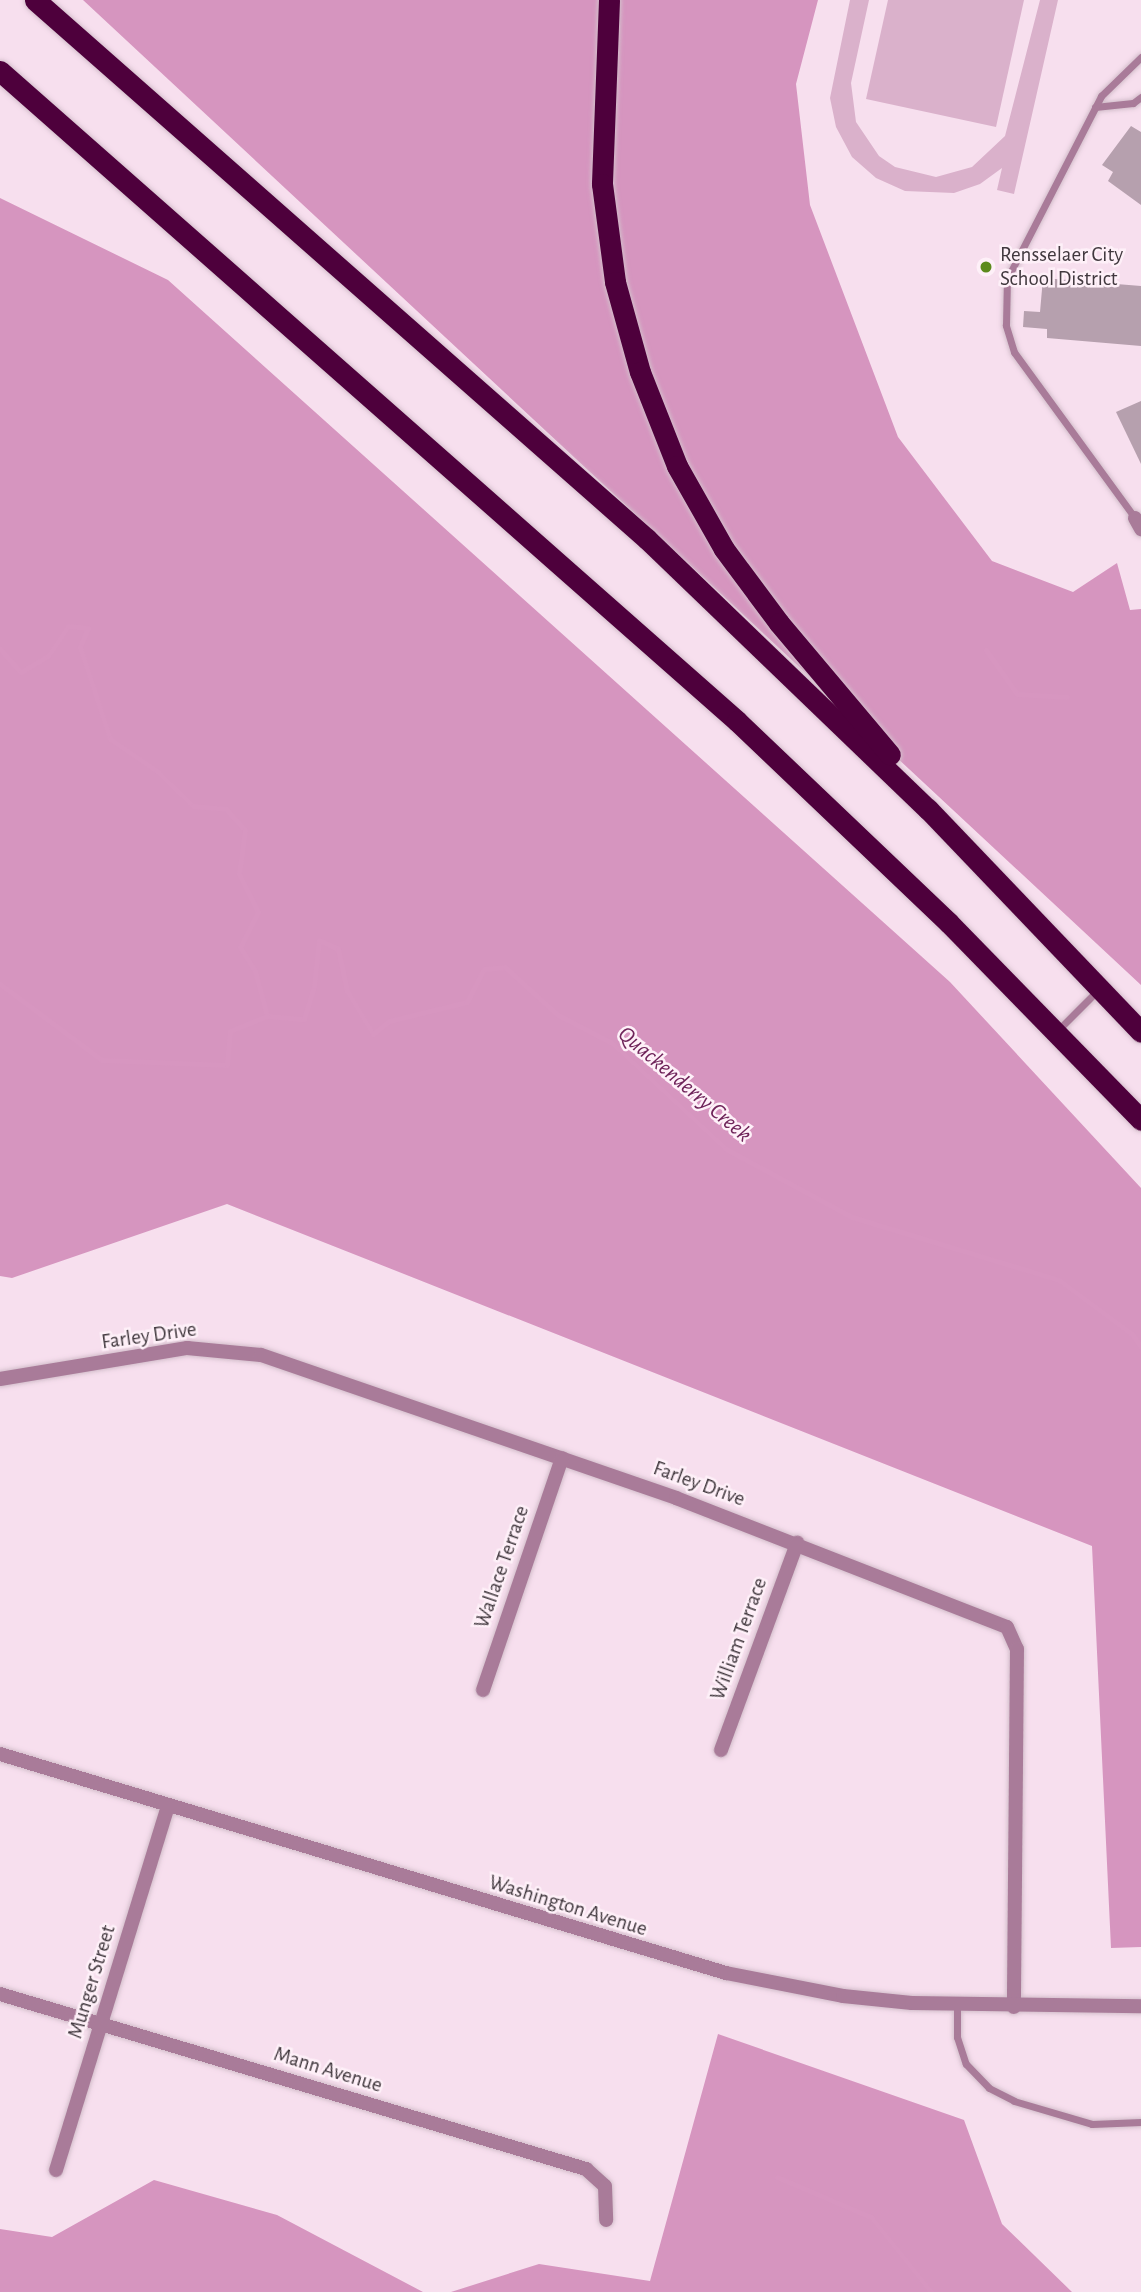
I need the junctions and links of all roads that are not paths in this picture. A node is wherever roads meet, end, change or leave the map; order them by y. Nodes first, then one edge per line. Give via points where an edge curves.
1 (35, 0) edge
2 (609, 0) edge
3 (1141, 57) edge
4 (0, 71) edge
5 (0, 87) edge
6 (1141, 97) edge
7 (1096, 107) junction
8 (151, 202) junction
9 (1139, 521) edge
10 (981, 864) junction
11 (1100, 988) junction
12 (1056, 1032) junction
13 (1141, 1032) edge
14 (1141, 1119) edge
15 (0, 1379) edge
16 (562, 1458) junction
17 (797, 1543) junction
18 (483, 1690) dead end
19 (721, 1750) dead end
20 (0, 1755) edge
21 (168, 1806) junction
22 (0, 1994) edge
23 (957, 2005) junction
24 (1141, 2006) edge
25 (1014, 2007) junction
26 (102, 2024) junction
27 (1141, 2122) edge
28 (56, 2170) dead end
29 (606, 2220) dead end

1 - 10 highway via 581,479 790,675
2 - 10 highway via 601,135 607,233 626,329 658,421 700,509 752,589
3 - 7 lane
4 - 8 highway
5 - 8 highway
6 - 7 lane via 1133,103
7 - 9 lane via 1007,279 1006,326 1014,352
8 - 12 highway via 687,676 891,866
10 - 11 highway
11 - 12 lane
11 - 13 highway
12 - 14 highway
15 - 16 street, Farley Drive via 187,1348 223,1349 261,1355
16 - 17 street, Farley Drive
16 - 18 street, Wallace Terrace
17 - 19 street, William Terrace
17 - 25 street, Farley Drive via 1007,1627 1013,1636
20 - 21 street, Washington Avenue
21 - 23 street, Washington Avenue via 726,1973 843,1996
21 - 26 street, Munger Street
22 - 26 street, Mann Avenue
23 - 25 street, Washington Avenue
23 - 27 lane via 957,2037 966,2064 989,2088 1014,2101 1091,2124
24 - 25 street, Washington Avenue
26 - 28 street, Munger Street
26 - 29 street, Mann Avenue via 586,2169 606,2186

